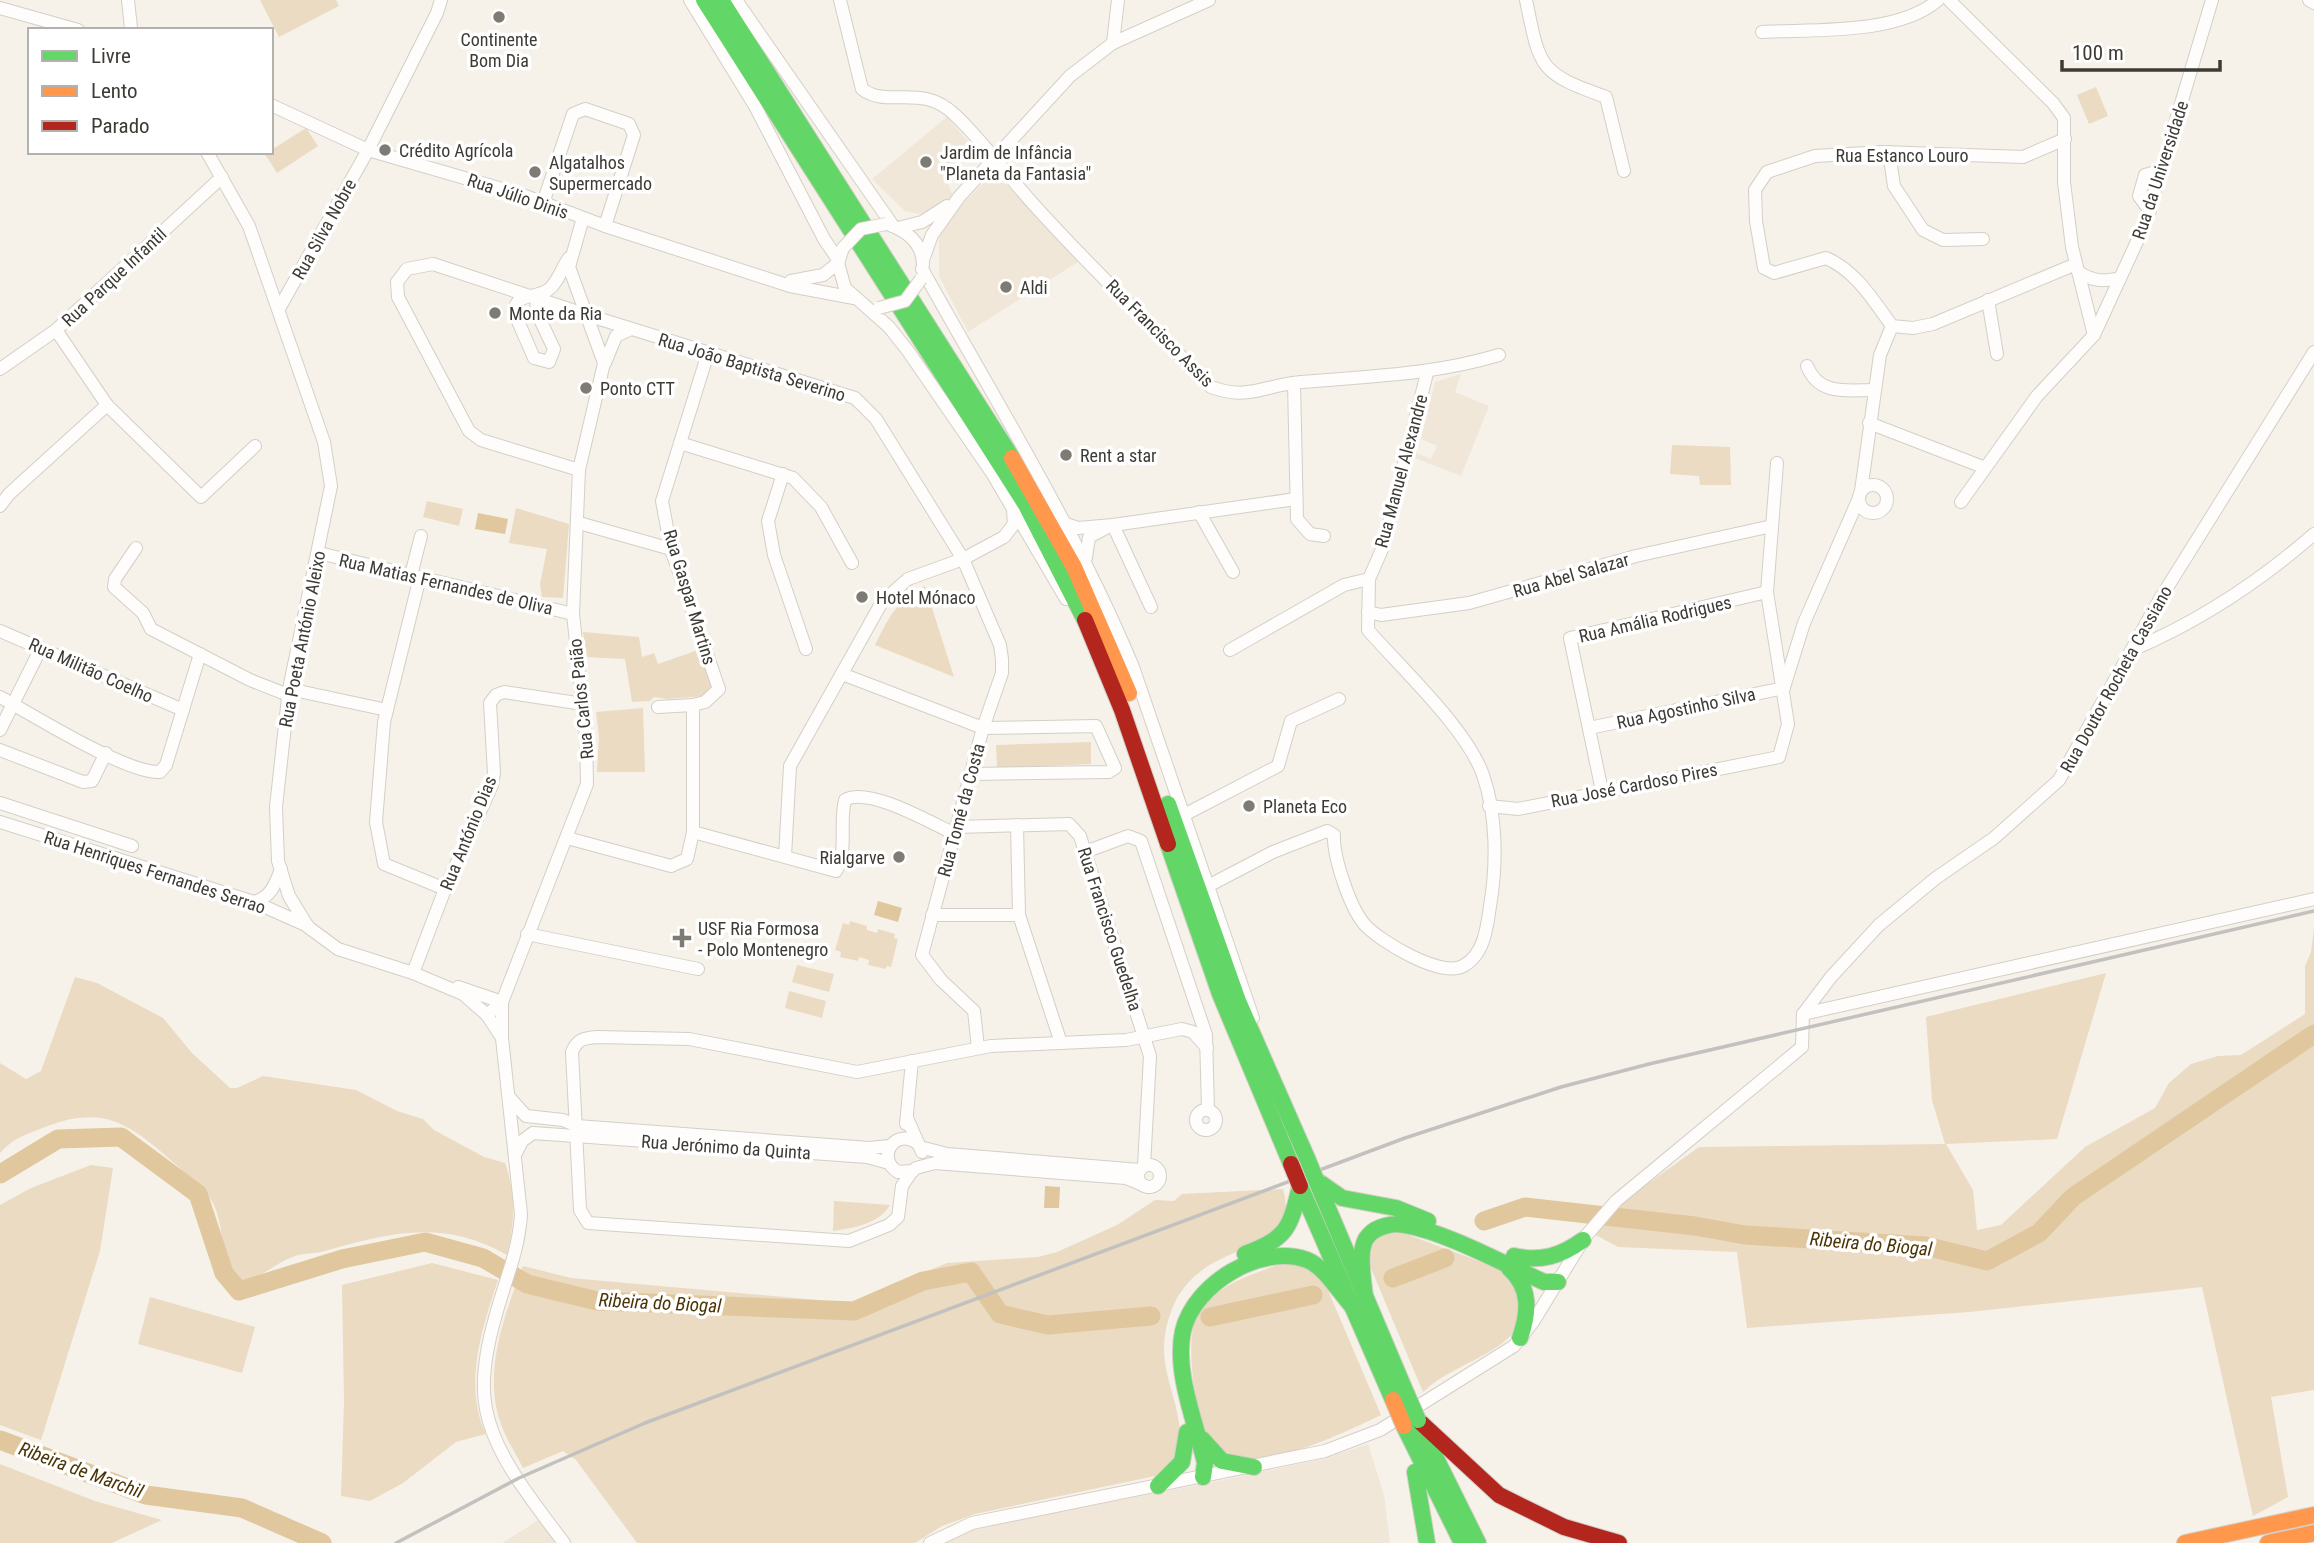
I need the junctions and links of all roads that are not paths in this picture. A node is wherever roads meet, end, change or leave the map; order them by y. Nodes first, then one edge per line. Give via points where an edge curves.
1 (128, 0) edge
2 (441, 0) edge
3 (690, 0) edge
4 (704, 0) edge
5 (721, 0) edge
6 (736, 0) edge
7 (840, 0) edge
8 (1118, 0) edge
9 (1209, 0) edge
10 (1526, 0) edge
11 (1938, 0) edge
12 (1949, 0) edge
13 (2212, 0) edge
14 (2309, 0) edge
15 (2314, 3) edge
16 (0, 8) edge
17 (71, 28) edge
18 (130, 28) edge
19 (1762, 32) dead end
20 (1113, 43) junction
21 (273, 106) edge
22 (2065, 139) junction
23 (368, 150) junction
24 (1889, 152) junction
25 (208, 154) edge
26 (992, 159) junction
27 (1623, 171) dead end
28 (222, 177) junction
29 (958, 197) junction
30 (542, 203) junction
31 (583, 218) junction
32 (605, 226) junction
33 (892, 226) junction
34 (1983, 239) dead end
35 (572, 255) junction
36 (839, 262) junction
37 (2077, 268) junction
38 (922, 270) junction
39 (2120, 278) junction
40 (769, 279) junction
41 (573, 283) junction
42 (854, 299) junction
43 (1989, 300) junction
44 (534, 302) junction
45 (557, 306) junction
46 (280, 307) junction
47 (873, 307) junction
48 (587, 316) junction
49 (517, 318) junction
50 (1892, 326) junction
51 (631, 329) junction
52 (56, 330) junction
53 (2094, 335) junction
54 (2314, 352) edge
55 (708, 353) junction
56 (1997, 354) dead end
57 (1499, 355) dead end
58 (604, 363) junction
59 (1807, 366) dead end
60 (0, 369) edge
61 (1427, 373) junction
62 (1294, 383) junction
63 (1874, 390) junction
64 (107, 405) junction
65 (1870, 423) junction
66 (680, 443) junction
67 (255, 446) dead end
68 (1777, 463) dead end
69 (1983, 467) junction
70 (579, 470) junction
71 (783, 474) junction
72 (1296, 499) junction
73 (1961, 502) dead end
74 (0, 506) edge
75 (1013, 507) junction
76 (1199, 512) junction
77 (579, 523) junction
78 (1066, 524) junction
79 (1113, 525) junction
80 (1772, 526) junction
81 (2314, 534) edge
82 (421, 536) dead end
83 (1324, 536) dead end
84 (996, 541) junction
85 (1033, 542) junction
86 (136, 548) dead end
87 (671, 549) junction
88 (319, 553) junction
89 (963, 559) junction
90 (852, 563) dead end
91 (1086, 563) junction
92 (1233, 572) dead end
93 (416, 576) junction
94 (1368, 579) junction
95 (1767, 592) junction
96 (1151, 607) dead end
97 (1368, 612) junction
98 (573, 614) junction
99 (0, 631) edge
100 (41, 648) junction
101 (806, 649) dead end
102 (2134, 649) junction
103 (1230, 650) dead end
104 (200, 654) junction
105 (842, 674) junction
106 (1784, 688) junction
107 (288, 692) junction
108 (0, 697) edge
109 (1339, 699) dead end
110 (13, 704) junction
111 (583, 704) junction
112 (693, 705) junction
113 (658, 707) dead end
114 (183, 710) junction
115 (387, 710) junction
116 (984, 728) junction
117 (1589, 728) junction
118 (0, 730) edge
119 (0, 750) edge
120 (106, 753) junction
121 (972, 774) junction
122 (1602, 790) junction
123 (1150, 793) junction
124 (0, 803) edge
125 (1489, 806) junction
126 (1184, 814) junction
127 (0, 822) edge
128 (1017, 825) junction
129 (956, 830) junction
130 (693, 832) junction
131 (567, 838) junction
132 (132, 846) dead end
133 (1085, 852) junction
134 (785, 856) junction
135 (281, 869) junction
136 (1208, 886) junction
137 (445, 889) junction
138 (2314, 899) edge
139 (254, 902) junction
140 (932, 915) junction
141 (1019, 915) junction
142 (308, 927) junction
143 (527, 934) junction
144 (698, 970) dead end
145 (413, 973) junction
146 (442, 984) junction
147 (502, 1002) junction
148 (1196, 1007) junction
149 (1803, 1014) junction
150 (487, 1016) junction
151 (1182, 1029) junction
152 (502, 1038) junction
153 (1145, 1038) junction
154 (1061, 1043) junction
155 (978, 1048) junction
156 (1207, 1048) junction
157 (912, 1061) junction
158 (1268, 1071) junction
159 (509, 1097) junction
160 (576, 1100) junction
161 (1208, 1110) dead end
162 (536, 1118) junction
163 (907, 1118) junction
164 (560, 1120) junction
165 (514, 1127) junction
166 (533, 1133) junction
167 (574, 1137) junction
168 (894, 1142) junction
169 (918, 1145) junction
170 (515, 1153) junction
171 (1299, 1161) junction
172 (890, 1166) junction
173 (1147, 1168) junction
174 (914, 1170) junction
175 (1316, 1180) junction
176 (1143, 1185) junction
177 (1300, 1186) junction
178 (900, 1196) junction
179 (1583, 1241) junction
180 (1508, 1260) junction
181 (1558, 1282) junction
182 (1359, 1302) junction
183 (1520, 1338) junction
184 (1410, 1426) junction
185 (1192, 1432) junction
186 (1254, 1467) junction
187 (1203, 1477) junction
188 (1158, 1486) junction
189 (2314, 1515) edge
190 (2314, 1533) edge
191 (564, 1543) edge
192 (930, 1543) edge
193 (1427, 1543) edge
194 (1462, 1543) edge
195 (1478, 1543) edge
196 (1619, 1543) edge
197 (2185, 1543) edge
198 (2268, 1543) edge

1 - 18 street
2 - 23 street, Rua Silva Nobre
3 - 36 street via 755,106
4 - 123 main road via 1026,505 1099,652
5 - 158 main road via 997,432 1093,602 1238,1002
6 - 33 street
7 - 26 street, Rua Francisco Assis via 862,89 870,95 920,95 939,102 956,115
8 - 20 street
9 - 20 street
10 - 27 street via 1535,46 1552,74 1606,97
11 - 19 street via 1910,18 1880,24
12 - 22 street via 2053,103 2064,118
13 - 39 street, Rua da Universidade via 2150,211
14 - 15 street
16 - 17 street
20 - 26 street via 1070,76
21 - 23 street, Rua Júlio Dinis
22 - 24 street, Rua Estanco Louro via 2023,157
22 - 37 street via 2064,182
23 - 30 street, Rua Júlio Dinis
23 - 46 street, Rua Silva Nobre
24 - 34 street via 1894,186 1923,229 1943,240
24 - 50 street, Rua Estanco Louro via 1815,156 1767,172 1755,190 1755,200 1764,268 1774,273 1826,258 1834,261 1853,275
25 - 28 street, Rua Poeta António Aleixo
26 - 29 street
26 - 62 street, Rua Francisco Assis via 1211,387 1244,395
28 - 46 street, Rua Poeta António Aleixo via 250,226
28 - 52 street, Rua Parque Infantil
29 - 33 street via 922,222
29 - 38 street via 932,235
30 - 31 street, Rua Júlio Dinis
30 - 32 street via 573,114 585,109 629,124 634,135
31 - 32 street, Rua Júlio Dinis
31 - 35 street
32 - 40 street, Rua Júlio Dinis
33 - 36 street, bridge via 861,229 843,248
33 - 38 street via 916,243
35 - 41 street
35 - 44 street
36 - 40 street, Rua Júlio Dinis via 809,280
36 - 42 street via 845,288
37 - 39 street via 2091,279
37 - 43 street
37 - 53 street
38 - 47 street, bridge via 905,301
38 - 78 street
39 - 53 street, Rua da Universidade
40 - 42 street, Rua Júlio Dinis
41 - 45 street via 570,296
41 - 48 street
42 - 47 street
43 - 50 street via 1933,324
43 - 56 street
44 - 45 street, Rua João Baptista Severino
44 - 49 street via 529,320
44 - 49 street via 515,305
44 - 49 street via 554,349 549,362 534,358
44 - 70 street, Rua João Baptista Severino via 433,264 407,269 397,282 398,297 469,431 481,440
45 - 48 street, Rua João Baptista Severino
46 - 88 street, Rua Poeta António Aleixo via 324,442 331,486
47 - 75 street
48 - 51 street, Rua João Baptista Severino
48 - 58 street
50 - 63 street via 1880,355
51 - 55 street, Rua João Baptista Severino
51 - 58 street, Rua Carlos Paião via 617,336
52 - 60 street, Rua Parque Infantil
52 - 64 street
53 - 69 street, Rua da Universidade via 2037,396
54 - 102 street, Rua Doutor Rocheta Cassiano via 2160,598
55 - 66 street, Rua Gaspar Martins
55 - 89 street, Rua João Baptista Severino via 855,398 876,419
57 - 61 street, Rua Francisco Assis
58 - 70 street, Rua Carlos Paião
59 - 63 street via 1815,381 1827,389
61 - 62 street, Rua Francisco Assis
61 - 94 street, Rua Manuel Alexandre via 1383,547
62 - 72 street
63 - 65 street
64 - 67 street via 201,497
64 - 74 street
65 - 69 street
65 - 106 street via 1860,495 1804,623
66 - 71 street
66 - 87 street, Rua Gaspar Martins via 662,501
68 - 80 street
69 - 73 street, Rua da Universidade
70 - 77 street, Rua Carlos Paião
71 - 90 street via 793,478 821,507
71 - 101 street via 768,521 774,555
72 - 76 street
72 - 83 street via 1297,519 1303,528
75 - 84 street via 1014,524
75 - 85 street
76 - 79 street
76 - 92 street
77 - 87 street
77 - 98 street, Rua Carlos Paião
78 - 79 street via 1078,528
78 - 91 street
79 - 91 street via 1089,537
79 - 96 street
80 - 95 street
80 - 97 street, Rua Abel Salazar via 1636,555 1469,603 1381,615
81 - 102 street via 2276,567 2188,625
82 - 93 street
84 - 85 street via 1011,536
84 - 89 street
85 - 123 street via 1071,607
86 - 104 street via 114,587 143,613 146,627
87 - 112 street, Rua Gaspar Martins via 719,689 705,702
88 - 93 street, Rua Matias Fernandes de Oliva
88 - 107 street, Rua Poeta António Aleixo
89 - 105 street via 908,579 882,602
89 - 116 street, Rua Tomé da Costa via 1002,659 1002,673
91 - 126 street via 1133,667
93 - 98 street, Rua Matias Fernandes de Oliva
93 - 115 street
94 - 97 street
94 - 103 street via 1344,585
95 - 106 street
95 - 117 street, Rua Amália Rodrigues via 1570,638
97 - 125 street via 1368,630 1470,750 1483,775
98 - 111 street, Rua Carlos Paião
99 - 100 street, Rua Militão Coelho
100 - 110 street
100 - 114 street, Rua Militão Coelho
102 - 149 street, Rua Doutor Rocheta Cassiano via 2059,780 1994,838 1879,925
104 - 107 street
104 - 114 street
105 - 116 street
105 - 134 street via 790,766
106 - 117 street, Rua Agostinho Silva
106 - 122 street, Rua José Cardoso Pires via 1788,724 1779,757
107 - 115 street
107 - 135 street, Rua Poeta António Aleixo via 276,807
108 - 110 street
109 - 126 street via 1291,721 1278,766
110 - 118 street
110 - 120 street
111 - 131 street, Rua Carlos Paião via 587,784
111 - 137 street, Rua António Dias via 504,692 490,702 492,785
112 - 113 street
112 - 130 street
114 - 120 street via 160,772 147,773
115 - 137 street via 376,822 384,864
116 - 121 street, Rua Tomé da Costa
116 - 121 street via 1096,726 1115,768 1109,772
117 - 122 street, Rua Amália Rodrigues
119 - 120 street via 83,782 92,781
121 - 129 street, Rua Tomé da Costa
122 - 125 street, Rua José Cardoso Pires via 1518,809
123 - 171 main road via 1220,994
124 - 132 street
125 - 136 street via 1495,865 1491,904 1481,948 1462,967 1439,970 1365,925 1338,865 1334,835 1327,831 1273,852
126 - 136 street
127 - 139 street, Rua Henriques Fernandes Serrao
128 - 129 street, Rua Francisco Guedelha
128 - 133 street, Rua Francisco Guedelha via 1069,824 1080,836
128 - 141 street
129 - 134 street via 871,796 851,796 842,812 841,864 836,871
129 - 140 street, Rua Tomé da Costa
130 - 131 street via 687,859 671,866
130 - 134 street
131 - 143 street, Rua Carlos Paião
133 - 148 street via 1128,836 1141,841
133 - 153 street, Rua Francisco Guedelha
135 - 139 street via 274,887 264,899
135 - 142 street, Rua Poeta António Aleixo via 289,896
136 - 158 street
137 - 145 street, Rua António Dias
138 - 149 street
139 - 142 street, Rua Henriques Fernandes Serrao
140 - 141 street
140 - 155 street, Rua Tomé da Costa via 922,955 974,1011
141 - 154 street
142 - 145 street, Rua Poeta António Aleixo via 338,949
143 - 144 street
143 - 147 street, Rua Carlos Paião
145 - 146 street, Rua Poeta António Aleixo
146 - 147 street
146 - 150 street, Rua Poeta António Aleixo via 463,994
147 - 150 street, Rua Carlos Paião
147 - 152 street
148 - 151 street
148 - 156 street
149 - 179 street via 1802,1047 1616,1200
150 - 152 street, Rua Poeta António Aleixo
151 - 153 street
151 - 156 street via 1193,1032
152 - 159 street, Rua Poeta António Aleixo
153 - 154 street
153 - 173 street, Rua Francisco Guedelha via 1150,1056
154 - 155 street
155 - 157 street
156 - 161 street
157 - 160 street via 857,1072 689,1039 583,1038 572,1052
157 - 163 street
158 - 171 main road
159 - 162 street via 526,1116
159 - 165 street, Rua Poeta António Aleixo
160 - 164 street via 569,1115
160 - 167 street
162 - 164 street, Rua Jerónimo da Quinta
162 - 165 street, Rua Jerónimo da Quinta
163 - 168 street
163 - 169 street
164 - 167 street, Rua Jerónimo da Quinta
165 - 166 street, Rua Jerónimo da Quinta
165 - 170 street, Rua Poeta António Aleixo
166 - 167 street, Rua Jerónimo da Quinta
166 - 170 street
167 - 168 street, Rua Jerónimo da Quinta via 869,1148
167 - 172 street, Rua Jerónimo da Quinta via 867,1157
167 - 178 street via 580,1210 588,1223 849,1241 889,1225 898,1217
168 - 169 street, Rua Jerónimo da Quinta via 906,1138
168 - 172 street via 887,1156
169 - 173 street, Rua Jerónimo da Quinta via 947,1154
169 - 174 street via 922,1159
170 - 191 street, Rua Poeta António Aleixo via 522,1214 489,1344 486,1408 510,1465
171 - 175 main road, bridge
171 - 177 main road, bridge
172 - 174 street, Rua Jerónimo da Quinta via 905,1173
172 - 178 street
173 - 176 street via 1138,1177
173 - 176 street via 1160,1172 1158,1182
174 - 176 street, Rua Jerónimo da Quinta via 935,1163 1126,1178
174 - 178 street
175 - 180 main road via 1342,1198 1396,1208
175 - 182 main road
177 - 182 main road
177 - 185 main road via 1293,1223 1286,1234 1211,1269 1177,1311 1172,1355
179 - 180 main road via 1554,1258
179 - 181 street
180 - 181 main road via 1550,1273
180 - 182 main road via 1421,1229 1389,1224 1369,1234 1363,1245
180 - 183 main road via 1528,1302 1528,1319
181 - 183 street
182 - 184 main road, bridge
182 - 185 main road via 1315,1264 1284,1256 1223,1277 1206,1288 1191,1308 1183,1332
183 - 186 street via 1472,1375 1380,1430 1325,1451
184 - 193 main road
184 - 194 main road
184 - 195 main road
184 - 196 main road via 1499,1495 1564,1527
185 - 186 main road via 1223,1461
185 - 187 main road via 1197,1472
185 - 188 main road via 1182,1462
186 - 187 street
187 - 188 street
188 - 192 street via 972,1523
189 - 197 main road
190 - 198 main road

